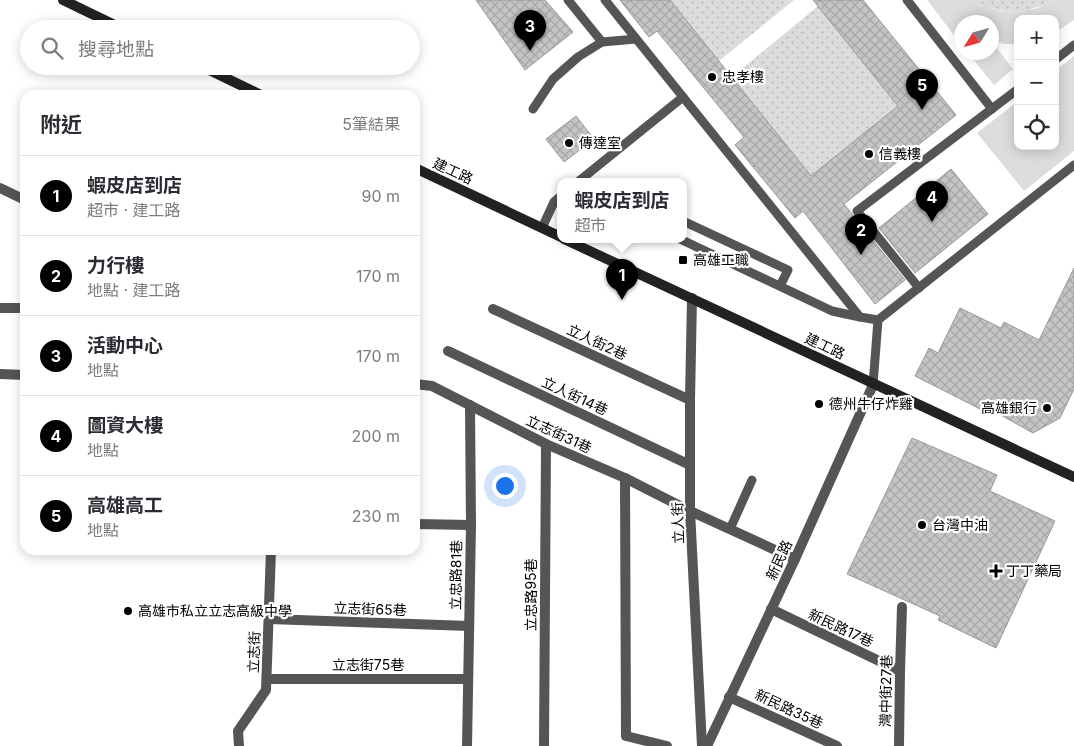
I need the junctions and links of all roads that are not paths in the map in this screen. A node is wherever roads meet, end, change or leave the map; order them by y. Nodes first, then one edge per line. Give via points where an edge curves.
1 (63, 0) edge
2 (568, 0) edge
3 (605, 0) edge
4 (907, 0) edge
5 (104, 20) edge
6 (636, 39) junction
7 (602, 42) junction
8 (1074, 45) edge
9 (1059, 57) edge
10 (220, 75) edge
11 (249, 90) edge
12 (1014, 92) edge
13 (683, 97) junction
14 (533, 109) dead end
15 (992, 109) junction
16 (1074, 165) edge
17 (420, 170) edge
18 (583, 178) edge
19 (0, 188) edge
20 (20, 198) edge
21 (557, 199) edge
22 (687, 223) edge
23 (692, 225) junction
24 (542, 228) junction
25 (687, 232) edge
26 (557, 235) edge
27 (687, 242) edge
28 (573, 243) edge
29 (741, 248) junction
30 (734, 264) junction
31 (780, 286) junction
32 (919, 288) junction
33 (692, 298) junction
34 (0, 308) edge
35 (20, 308) edge
36 (493, 309) dead end
37 (860, 317) junction
38 (878, 320) junction
39 (448, 350) dead end
40 (0, 374) edge
41 (20, 375) edge
42 (420, 385) edge
43 (873, 385) junction
44 (690, 400) junction
45 (470, 405) junction
46 (546, 444) junction
47 (690, 465) junction
48 (1074, 477) edge
49 (625, 478) junction
50 (752, 480) dead end
51 (690, 511) junction
52 (420, 524) edge
53 (471, 525) junction
54 (730, 529) junction
55 (271, 555) edge
56 (795, 559) junction
57 (902, 607) dead end
58 (771, 609) junction
59 (269, 619) junction
60 (469, 626) junction
61 (900, 670) junction
62 (267, 679) junction
63 (468, 679) junction
64 (730, 697) junction
65 (239, 746) edge
66 (467, 746) edge
67 (544, 746) edge
68 (667, 746) edge
69 (702, 746) edge
70 (707, 746) edge
71 (837, 746) edge
72 (899, 746) edge

1 - 5 street
2 - 7 lane
3 - 6 lane
4 - 15 lane
6 - 7 lane
6 - 13 lane
7 - 14 lane via 578,57 553,80
8 - 9 lane
10 - 11 street
12 - 15 lane
13 - 18 lane
13 - 37 lane
15 - 32 lane via 857,211
16 - 32 lane
17 - 24 street, 建工路
19 - 20 street
21 - 24 lane
22 - 23 lane
23 - 25 lane
23 - 29 lane
24 - 26 street, 建工路
27 - 30 lane
28 - 33 street, 建工路
29 - 30 lane
29 - 31 lane via 788,270
30 - 31 lane
31 - 37 lane via 832,311
32 - 38 lane
33 - 43 street, 建工路
33 - 44 street, 立人街
34 - 35 street
36 - 44 street, 立人街2巷
37 - 38 lane
38 - 43 lane
39 - 47 street, 立人街14巷
40 - 41 street
42 - 45 street, 立志街31巷 via 432,386
43 - 48 street, 建工路
43 - 56 street, 新民路
44 - 47 street, 立人街
45 - 46 street, 立志街31巷
45 - 53 street, 立忠路81巷
46 - 49 street, 立志街31巷
46 - 67 street, 立忠路95巷
47 - 51 street, 立人街
49 - 51 street, 立志街31巷
49 - 68 street via 626,736
50 - 54 lane
51 - 54 street, 立志街31巷
51 - 69 street, 立人街
52 - 53 street
53 - 60 street, 立忠路81巷
54 - 56 street, 立志街31巷
55 - 59 street, 立志街
56 - 58 street, 新民路
57 - 61 street, 灣中街27巷
58 - 61 street, 新民路17巷
58 - 64 street, 新民路
59 - 60 street, 立志街65巷
59 - 62 street, 立志街
60 - 63 street, 立忠路81巷
61 - 72 street, 灣中街27巷
62 - 63 street, 立志街75巷
62 - 65 street, 立志街 via 266,690 238,730
63 - 66 street, 立忠路81巷
64 - 70 street, 新民路
64 - 71 street, 新民路35巷

